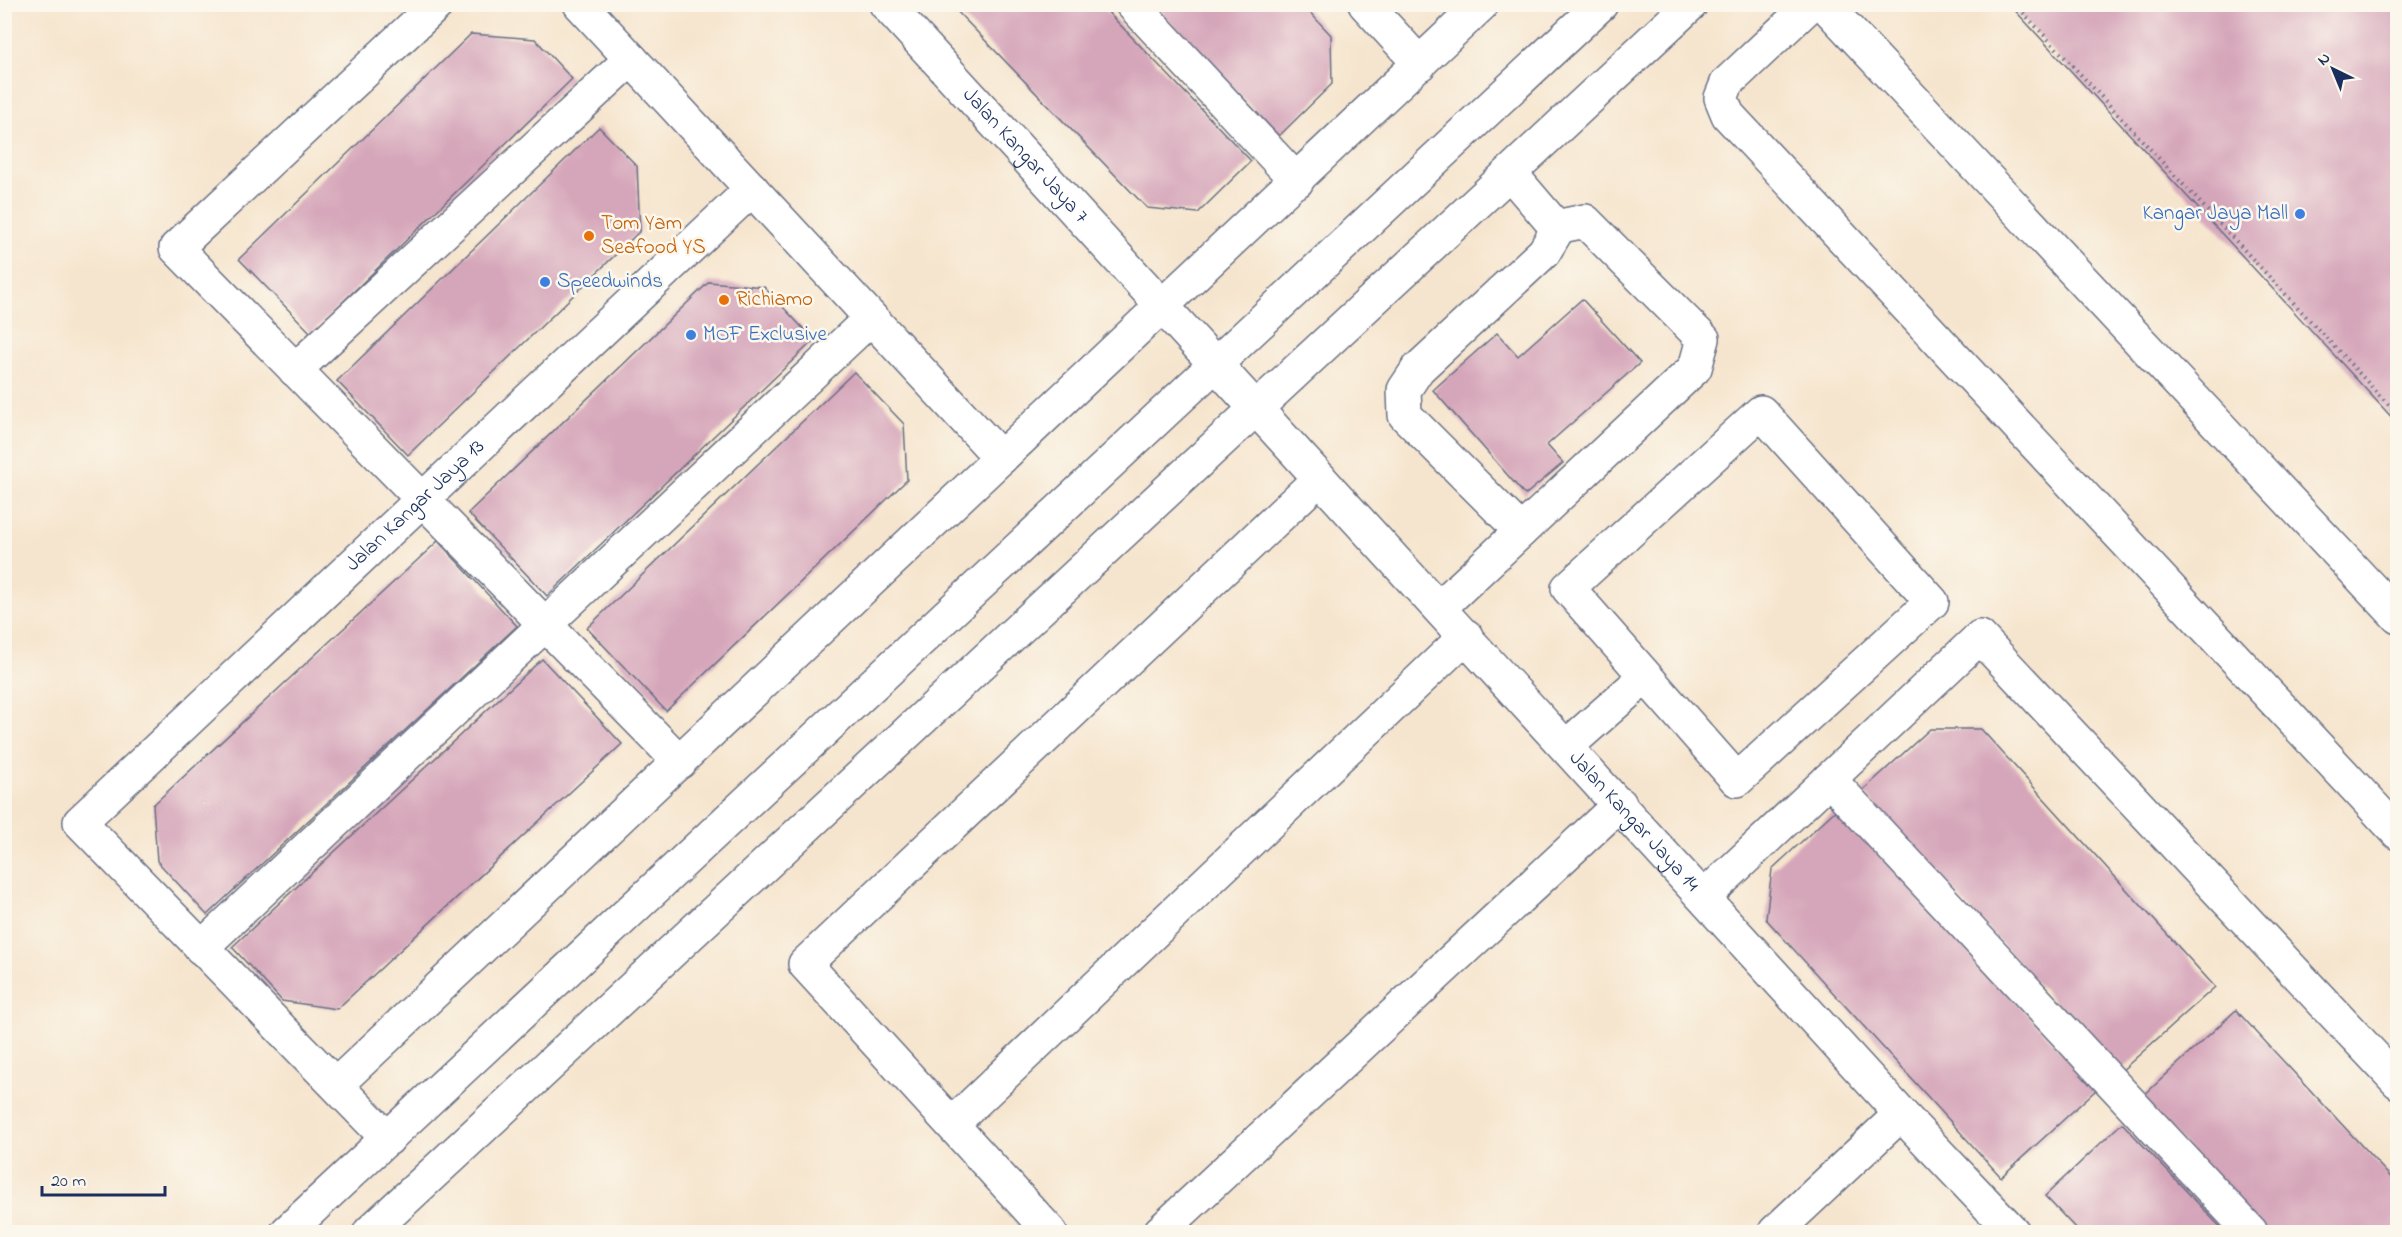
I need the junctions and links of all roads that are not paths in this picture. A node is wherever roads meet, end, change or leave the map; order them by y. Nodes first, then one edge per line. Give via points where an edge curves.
1 (437, 4) edge
2 (580, 4) edge
3 (886, 4) edge
4 (1132, 4) edge
5 (1365, 4) edge
6 (1482, 4) edge
7 (1601, 4) edge
8 (1691, 4) edge
9 (1811, 4) edge
10 (1824, 4) edge
11 (631, 59) junction
12 (1419, 64) junction
13 (1510, 173) junction
14 (1297, 181) junction
15 (752, 189) junction
16 (1559, 227) junction
17 (1163, 306) junction
18 (871, 318) junction
19 (1216, 364) junction
20 (295, 370) junction
21 (1257, 408) junction
22 (1001, 458) junction
23 (1320, 478) junction
24 (422, 500) junction
25 (1521, 531) junction
26 (1439, 608) junction
27 (2397, 617) edge
28 (545, 625) junction
29 (1466, 636) junction
30 (1645, 677) junction
31 (1566, 746) junction
32 (680, 762) junction
33 (1829, 779) junction
34 (1620, 804) junction
35 (2397, 833) edge
36 (1704, 897) junction
37 (201, 948) junction
38 (2397, 1082) edge
39 (337, 1084) junction
40 (1901, 1114) junction
41 (952, 1124) junction
42 (388, 1139) junction
43 (287, 1233) edge
44 (370, 1233) edge
45 (1050, 1233) edge
46 (1160, 1233) edge
47 (1775, 1233) edge
48 (2013, 1233) edge
49 (2251, 1233) edge

1 - 20 street via 176,248
2 - 11 street
3 - 17 street, Jalan Kangar Jaya 7
4 - 14 street
5 - 12 street
6 - 12 street
7 - 19 street
8 - 13 street
9 - 35 street via 1727,83 1721,98 1728,115
10 - 27 street
11 - 15 street
11 - 20 street
12 - 14 street
13 - 16 street
13 - 21 street
14 - 17 street
15 - 18 street
15 - 24 street, Jalan Kangar Jaya 13
16 - 25 street via 1545,252 1418,369 1404,390 1405,415
16 - 25 street via 1585,221 1703,339 1695,368
17 - 19 street, Jalan Kangar Jaya 7
17 - 22 street
18 - 22 street
18 - 28 street
19 - 21 street, Jalan Kangar Jaya 14
19 - 42 street
20 - 24 street
21 - 23 street, Jalan Kangar Jaya 14
21 - 44 street
22 - 32 street
23 - 26 street, Jalan Kangar Jaya 14
23 - 41 street via 805,964
24 - 28 street
24 - 37 street, Jalan Kangar Jaya 13 via 80,822
25 - 26 street
26 - 29 street, Jalan Kangar Jaya 14
28 - 32 street
28 - 37 street
29 - 31 street, Jalan Kangar Jaya 14
29 - 41 street
30 - 30 street via 1568,588 1761,412 1932,602 1737,780
30 - 31 street
31 - 34 street, Jalan Kangar Jaya 14
32 - 39 street
33 - 36 street
33 - 38 street via 1980,637
33 - 49 street
34 - 36 street, Jalan Kangar Jaya 14
34 - 46 street
36 - 40 street, Jalan Kangar Jaya 14
37 - 39 street
39 - 42 street
40 - 47 street
40 - 48 street, Jalan Kangar Jaya 14
41 - 45 street
42 - 43 street

